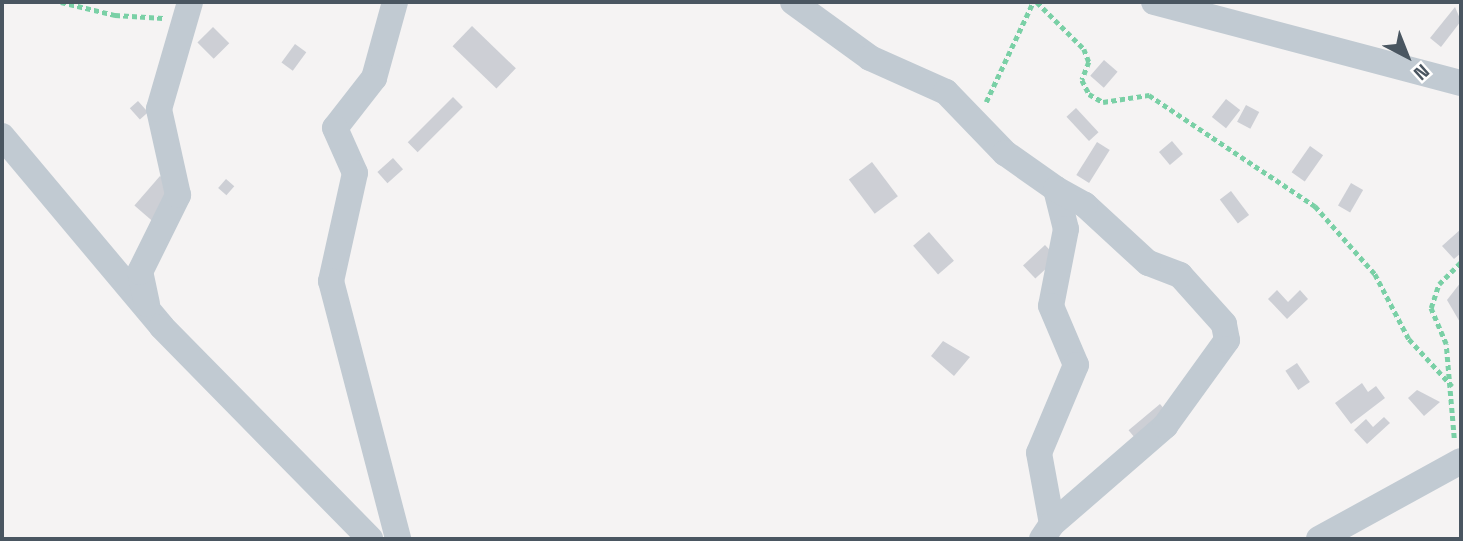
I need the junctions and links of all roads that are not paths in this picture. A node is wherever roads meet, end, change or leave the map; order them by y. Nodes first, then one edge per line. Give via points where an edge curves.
1 (396, 2) edge
2 (793, 2) edge
3 (1154, 2) edge
4 (188, 10) edge
5 (1461, 83) edge
6 (2, 136) edge
7 (1056, 189) junction
8 (148, 309) junction
9 (1459, 462) edge
10 (1047, 532) edge
11 (370, 539) edge
12 (398, 539) edge
13 (1319, 539) edge

1 - 12 street via 374,78 335,128 355,173 331,281
2 - 7 street via 870,58 946,92 993,142
3 - 5 street
4 - 8 street via 159,109 178,195 140,272
6 - 8 street
7 - 10 street via 1066,229 1051,306 1076,365 1039,453
7 - 10 street via 1085,205 1148,263 1180,275 1224,324 1227,340 1205,379 1165,426
8 - 11 street
9 - 13 street

